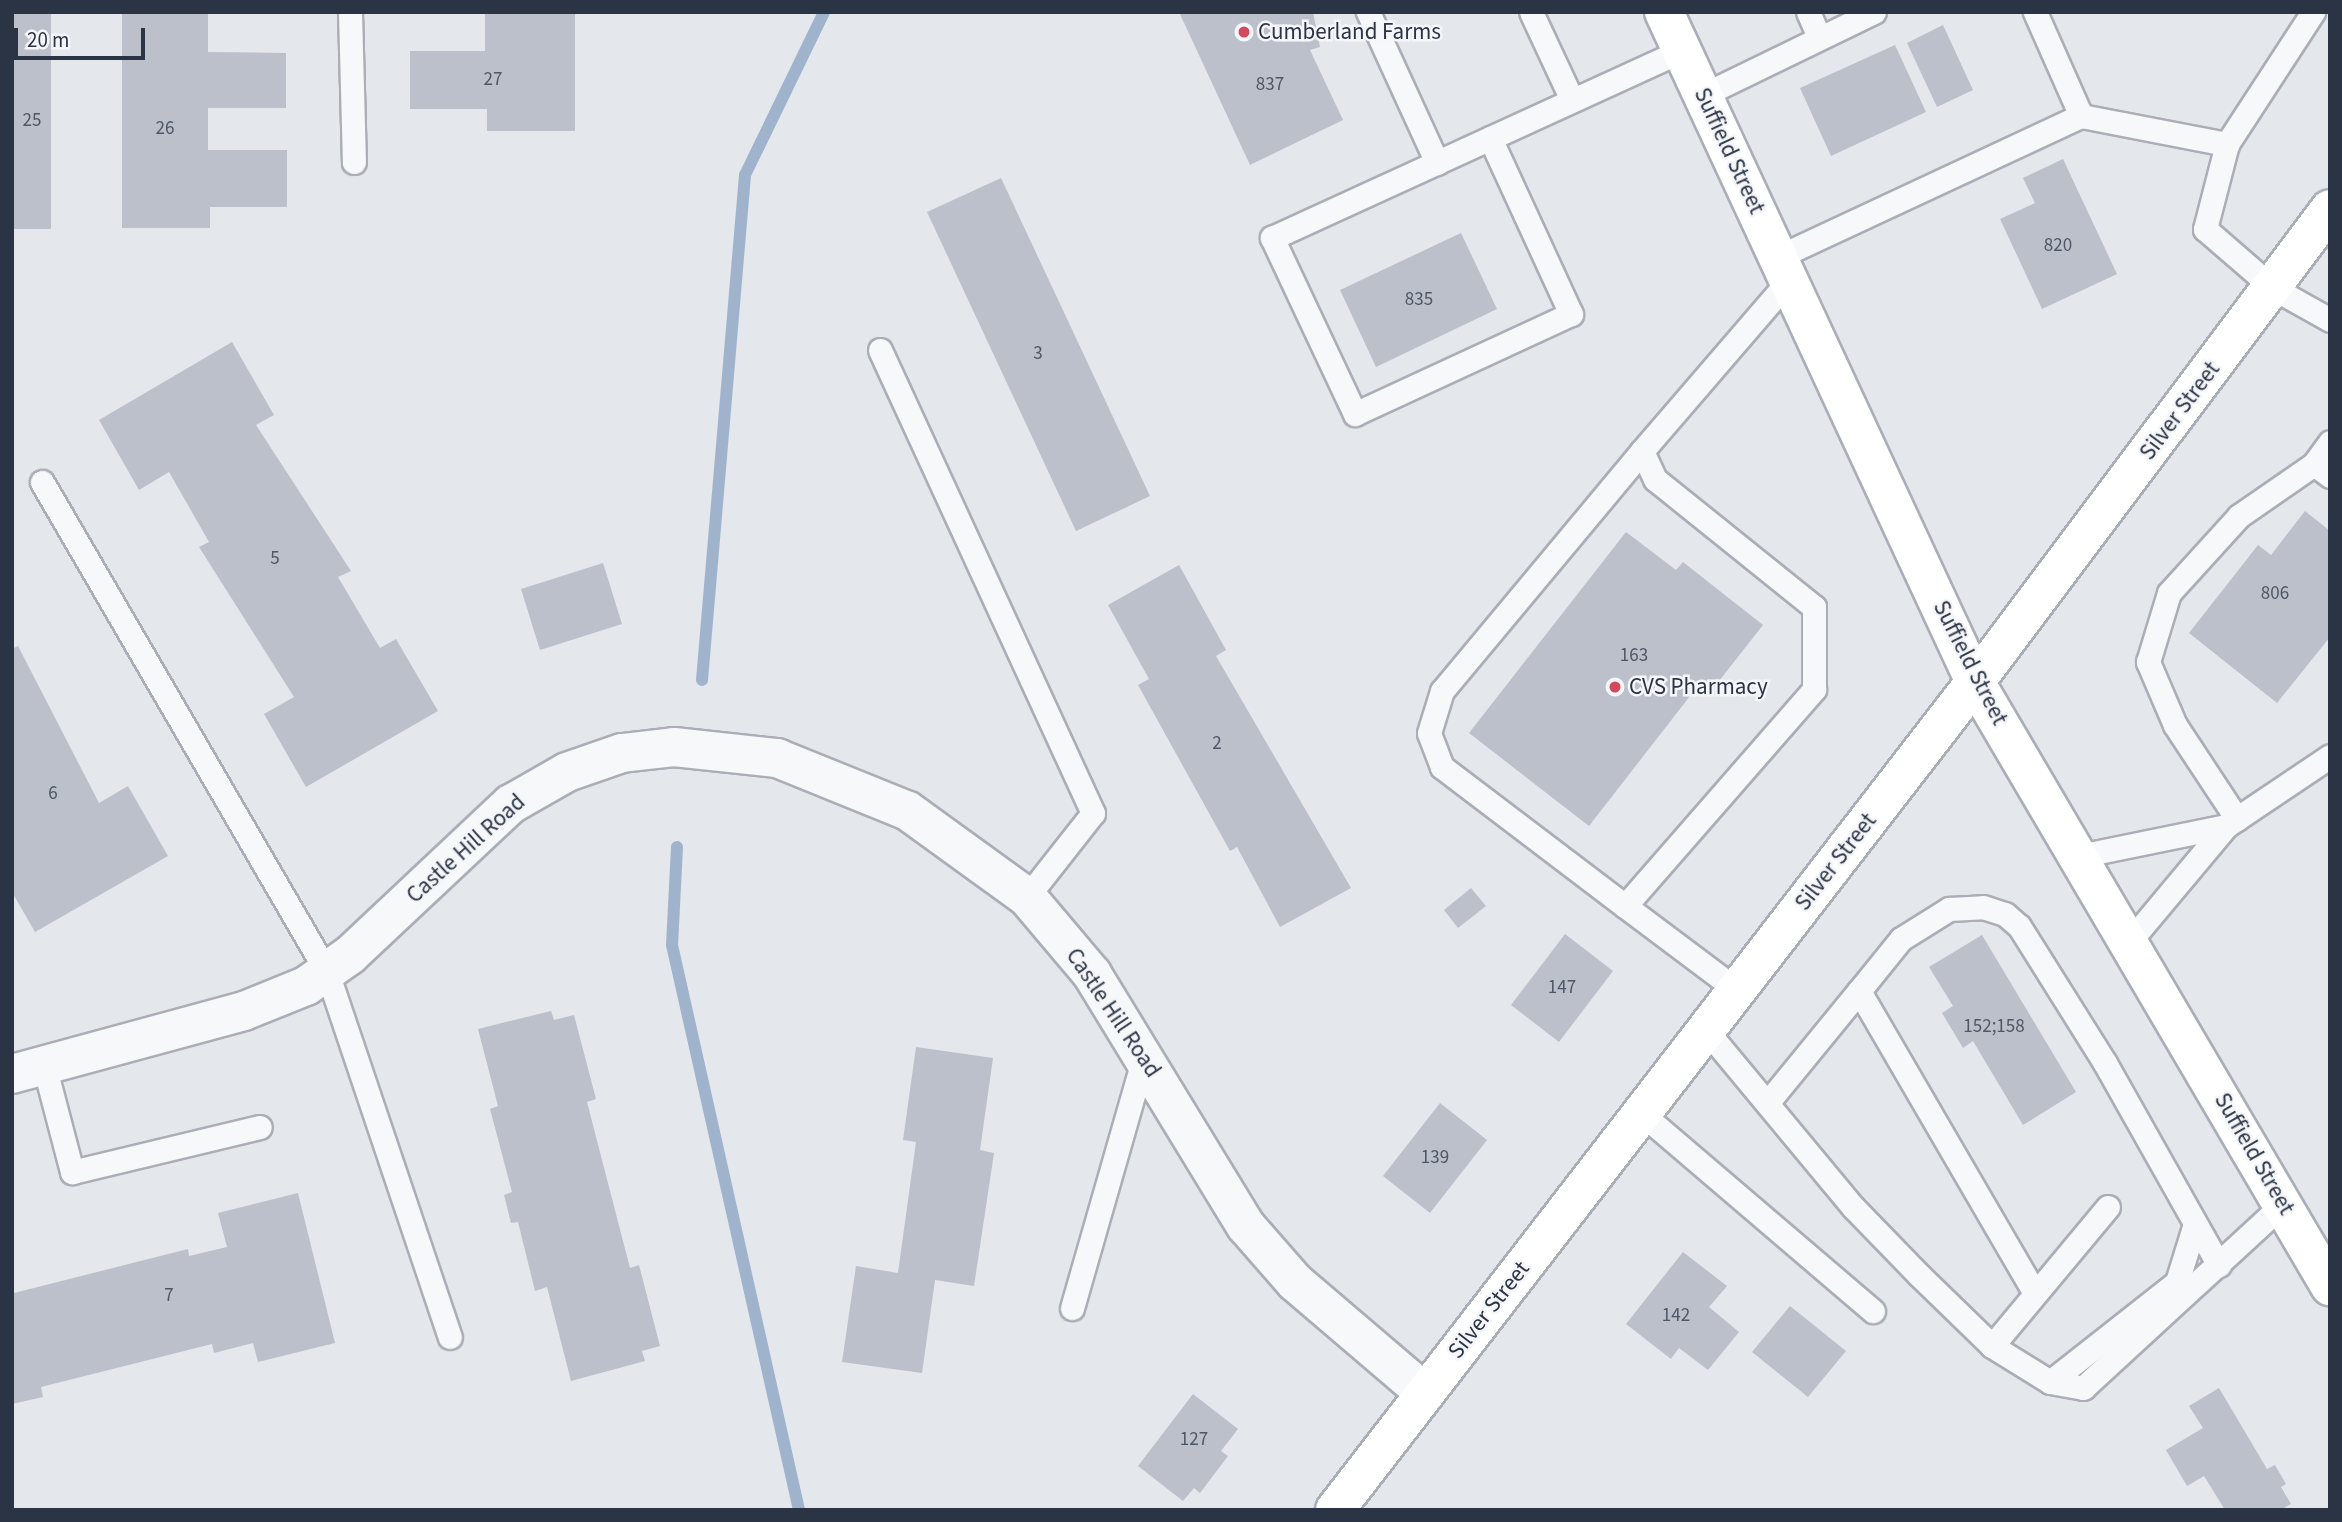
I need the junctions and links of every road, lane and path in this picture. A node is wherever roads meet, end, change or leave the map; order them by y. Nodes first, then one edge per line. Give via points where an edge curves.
1 (350, 12) edge
2 (1368, 12) edge
3 (1531, 12) edge
4 (1664, 12) edge
5 (1808, 12) edge
6 (1874, 12) edge
7 (2035, 12) edge
8 (2313, 12) edge
9 (1819, 37) junction
10 (1682, 50) junction
11 (1703, 95) junction
12 (1572, 100) junction
13 (2081, 116) junction
14 (1490, 138) junction
15 (2227, 144) junction
16 (354, 162) dead end
17 (1437, 163) junction
18 (2330, 209) edge
19 (1783, 269) junction
20 (2273, 288) junction
21 (2330, 320) edge
22 (880, 350) dead end
23 (2330, 442) edge
24 (1642, 451) junction
25 (2322, 470) edge
26 (42, 482) dead end
27 (1975, 682) junction
28 (2330, 756) edge
29 (2232, 823) junction
30 (2079, 856) junction
31 (1027, 897) junction
32 (1625, 906) junction
33 (2129, 942) junction
34 (327, 972) junction
35 (1737, 990) junction
36 (1859, 991) junction
37 (1706, 1030) junction
38 (1144, 1057) junction
39 (28, 1070) edge
40 (1768, 1102) junction
41 (1641, 1113) junction
42 (260, 1127) dead end
43 (2282, 1205) junction
44 (2108, 1208) dead end
45 (2195, 1224) junction
46 (2219, 1265) junction
47 (2330, 1286) edge
48 (2034, 1292) junction
49 (1072, 1308) dead end
50 (1873, 1311) dead end
51 (450, 1337) dead end
52 (1992, 1346) junction
53 (2050, 1382) junction
54 (1425, 1393) junction
55 (1335, 1510) edge

1 - 16 lane
2 - 17 lane
3 - 12 lane
4 - 10 street, Suffield Street
5 - 9 lane
6 - 9 lane
7 - 13 lane
8 - 15 lane
9 - 11 lane
10 - 11 street, Suffield Street
10 - 12 lane
11 - 19 street, Suffield Street
12 - 14 lane
13 - 15 lane
13 - 19 lane
14 - 17 lane
14 - 17 lane via 1571,314 1355,414 1272,238
15 - 20 lane via 2205,229
18 - 20 street, Silver Street
19 - 24 lane
19 - 27 street, Suffield Street
20 - 21 lane
20 - 27 street, Silver Street
22 - 31 lane via 1093,813
23 - 25 lane
24 - 32 lane via 1655,479 1814,607 1814,689
24 - 32 lane via 1442,691 1429,733 1442,767
25 - 29 lane via 2239,516 2169,593 2148,662 2175,725
26 - 34 lane
27 - 30 street, Suffield Street
27 - 35 street, Silver Street
28 - 29 lane
29 - 30 lane
29 - 33 lane
30 - 33 street, Suffield Street
31 - 34 street, Castle Hill Road via 940,829 845,781 738,750 648,749 567,772 511,804
31 - 38 street, Castle Hill Road via 1093,974
32 - 35 lane
33 - 43 street, Suffield Street
34 - 39 street, Castle Hill Road via 244,1011
34 - 51 lane
35 - 37 street, Silver Street
36 - 40 lane
36 - 45 lane via 1901,939 1949,909 1983,907 2005,914 2061,990
36 - 48 lane
37 - 40 lane
37 - 41 street, Silver Street
38 - 49 lane
38 - 54 street, Castle Hill Road via 1270,1256
39 - 42 lane via 72,1172
40 - 52 lane via 1854,1208
41 - 50 lane
41 - 54 street, Silver Street
43 - 46 lane
43 - 47 street, Suffield Street
44 - 48 lane
45 - 46 lane
45 - 53 lane via 2177,1282
46 - 53 lane via 2083,1388
48 - 52 lane
52 - 53 lane
54 - 55 street, Silver Street

